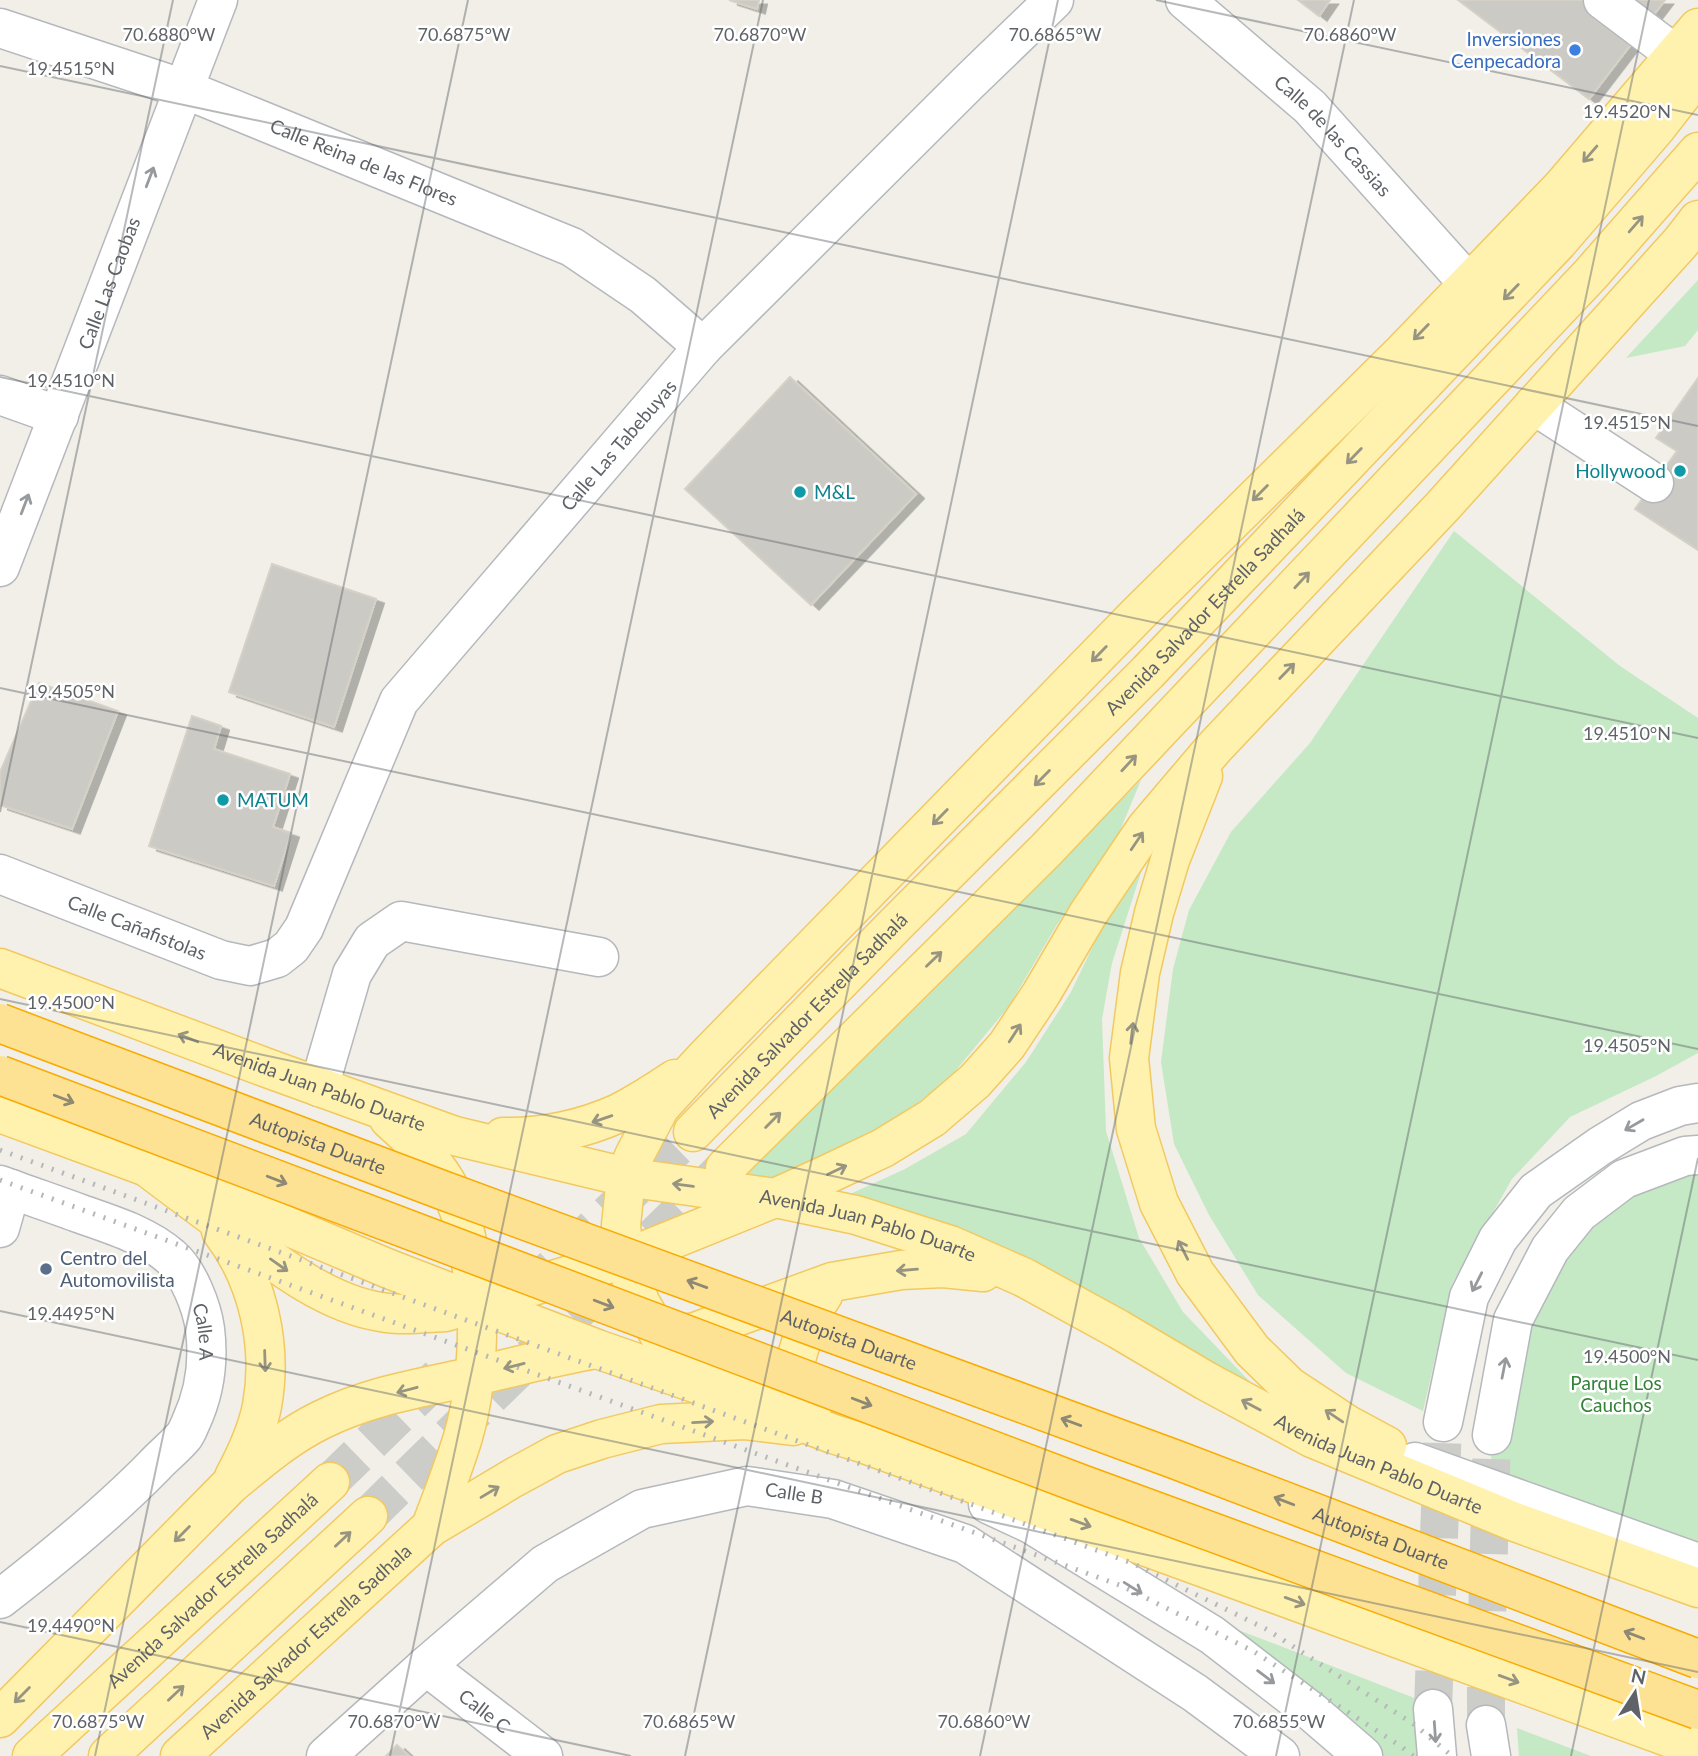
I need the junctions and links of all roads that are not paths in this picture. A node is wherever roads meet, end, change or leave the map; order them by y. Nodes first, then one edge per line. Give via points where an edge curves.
1 (218, 0) edge
2 (1054, 0) edge
3 (1185, 0) edge
4 (1603, 0) edge
5 (0, 27) edge
6 (1691, 52) edge
7 (184, 89) junction
8 (1698, 152) edge
9 (1698, 220) edge
10 (1468, 283) junction
11 (703, 347) junction
12 (0, 395) edge
13 (1534, 405) junction
14 (59, 416) junction
15 (1654, 483) dead end
16 (0, 567) edge
17 (1214, 748) junction
18 (0, 874) edge
19 (599, 957) dead end
20 (277, 958) joint
21 (0, 968) edge
22 (0, 1023) edge
23 (703, 1060) junction
24 (0, 1075) edge
25 (319, 1087) junction
26 (1692, 1101) edge
27 (379, 1109) junction
28 (0, 1113) edge
29 (693, 1132) tunnel mouth
30 (455, 1136) junction
31 (1698, 1154) edge
32 (147, 1167) junction
33 (724, 1168) tunnel mouth
34 (438, 1170) junction
35 (626, 1177) junction
36 (6, 1187) edge
37 (775, 1198) junction
38 (204, 1210) junction
39 (0, 1228) edge
40 (624, 1259) junction
41 (389, 1269) junction
42 (1023, 1277) junction
43 (832, 1282) junction
44 (477, 1303) junction
45 (661, 1338) junction
46 (597, 1349) junction
47 (474, 1376) junction
48 (796, 1419) junction
49 (1444, 1422) tunnel mouth
50 (1492, 1435) tunnel mouth
51 (846, 1438) junction
52 (1415, 1462) junction
53 (330, 1482) tunnel mouth
54 (230, 1485) junction
55 (368, 1516) tunnel mouth
56 (1515, 1522) junction
57 (431, 1527) junction
58 (1698, 1563) edge
59 (1645, 1568) junction
60 (1698, 1574) edge
61 (1698, 1588) edge
62 (0, 1599) edge
63 (1698, 1659) edge
64 (426, 1666) junction
65 (1433, 1709) tunnel mouth
66 (1698, 1710) edge
67 (0, 1718) edge
68 (1698, 1748) edge
69 (32, 1756) edge
70 (108, 1756) edge
71 (180, 1756) edge
72 (326, 1756) edge
73 (544, 1756) edge
74 (1280, 1756) edge
75 (1363, 1756) edge
76 (1437, 1756) edge

1 - 7 street, Calle Las Caobas
2 - 11 street, Calle Las Tabebuyas
3 - 10 street, Calle de las Cassias via 1310,107
4 - 6 street
5 - 7 street, Calle Reina de las Flores
6 -> 10 main road
6 -> 29 main road, Avenida Salvador Estrella Sadhalá via 1656,128 1558,242 1148,672
7 - 11 street, Calle Reina de las Flores via 572,247 643,295
14 -> 7 street, Calle Las Caobas
33 -> 8 main road via 1056,840 1591,275
9 - 13 main road
10 -> 23 main road
11 - 20 street, Calle Las Tabebuyas via 399,701 304,928
12 - 14 street
13 - 15 street
17 -> 13 main road
16 -> 14 street, Calle Las Caobas
37 -> 17 main road via 883,1148 932,1118 975,1081 1007,1045 1146,828
52 -> 17 main road via 1299,1393 1252,1350 1195,1273 1159,1203 1136,1129 1129,1058 1140,973 1170,860
18 - 20 street, Calle Cañafistolas via 221,960 250,966
19 - 25 street via 401,921 372,941 352,974
25 -> 21 main road, Avenida Juan Pablo Duarte
63 -> 22 highway, Autopista Duarte, bridge via 1161,1454
23 -> 30 main road via 619,1113 577,1128 526,1137
23 - 35 main road via 660,1107
24 -> 66 highway, bridge via 1081,1484
25 - 27 main road, Avenida Juan Pablo Duarte
26 -> 49 street via 1641,1121 1562,1172 1536,1191 1498,1239 1469,1297
27 - 30 main road, Avenida Juan Pablo Duarte
27 - 34 main road
28 - 32 main road
30 - 35 main road, Avenida Juan Pablo Duarte
50 -> 31 street via 1513,1320 1550,1249 1579,1213 1624,1179
32 - 38 main road
32 - 41 main road
34 - 41 main road via 446,1205 439,1235 420,1259 401,1269
34 - 44 main road via 460,1208
37 -> 35 main road, Avenida Juan Pablo Duarte
35 - 40 main road via 621,1225
36 - 39 street
36 - 62 street, Calle A via 144,1238 173,1258 198,1300 207,1346 203,1392 185,1435 136,1485
37 - 40 main road
37 - 42 main road, Avenida Juan Pablo Duarte via 868,1219 950,1245
38 -> 44 main road via 290,1272 339,1300 396,1314 445,1312
38 -> 54 main road via 231,1244 250,1282 262,1323 266,1365 262,1407 249,1448
40 - 44 main road
40 - 45 main road via 640,1302
41 - 44 main road
42 -> 43 main road via 943,1268
56 -> 42 main road, Avenida Juan Pablo Duarte via 1312,1438
43 - 45 main road via 695,1332
43 - 51 main road via 814,1309 795,1363 806,1393
44 - 46 main road
44 - 47 main road
45 - 46 main road
45 - 48 main road via 714,1376
46 -> 47 main road
46 - 48 main road
47 -> 54 main road via 364,1402 319,1421
47 - 57 main road via 463,1437
48 - 51 main road
57 -> 51 main road, Avenida Salvador Estrella Sadhala via 557,1454 661,1424 744,1420
51 -> 68 main road
51 -> 75 street via 1031,1524 1212,1635
52 - 56 main road
52 - 58 street
53 - 69 main road, Avenida Salvador Estrella Sadhalá
54 -> 67 main road
70 -> 55 main road
56 - 59 main road, Avenida Juan Pablo Duarte
57 - 71 main road, Avenida Salvador Estrella Sadhala
59 - 60 main road
59 - 61 main road, Avenida Juan Pablo Duarte
64 - 72 street, Calle B
64 - 73 street, Calle C
64 - 74 street, Calle B via 545,1564 642,1509 747,1486 833,1499 965,1544 1195,1693
65 -> 76 street

